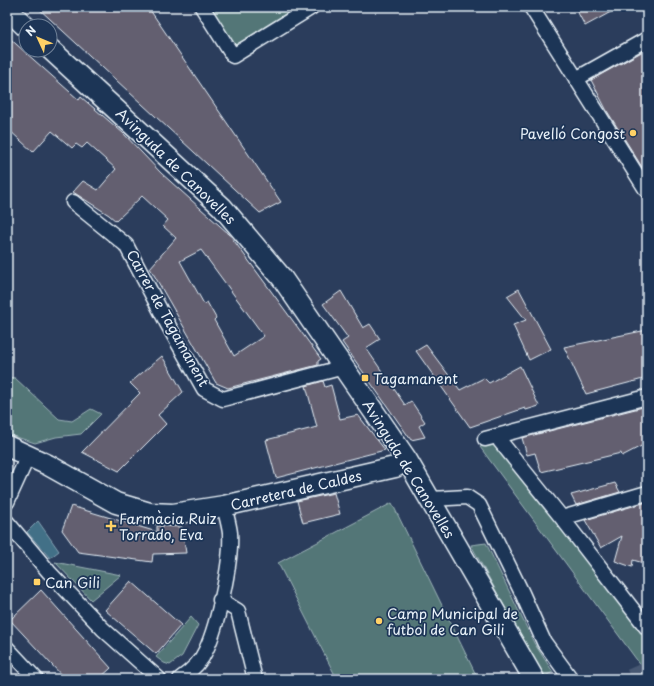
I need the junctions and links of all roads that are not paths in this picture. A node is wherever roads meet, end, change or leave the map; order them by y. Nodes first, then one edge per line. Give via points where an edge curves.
1 (202, 7) edge
2 (312, 7) edge
3 (531, 7) edge
4 (7, 9) edge
5 (18, 19) edge
6 (647, 39) edge
7 (58, 56) edge
8 (576, 79) junction
9 (647, 191) edge
10 (73, 202) dead end
11 (344, 367) junction
12 (647, 397) edge
13 (486, 439) dead end
14 (500, 441) dead end
15 (7, 446) edge
16 (28, 456) junction
17 (407, 460) junction
18 (647, 494) edge
19 (431, 499) junction
20 (7, 502) edge
21 (224, 506) junction
22 (562, 518) junction
23 (7, 522) edge
24 (220, 600) junction
25 (647, 628) edge
26 (7, 648) edge
27 (36, 679) edge
28 (159, 679) edge
29 (180, 679) edge
30 (255, 679) edge
31 (534, 679) edge
32 (571, 679) edge

1 - 2 street via 233,56
3 - 8 street
4 - 5 street
6 - 8 street
7 - 11 street, Avinguda de Canovelles via 222,207 282,278
8 - 9 street
10 - 11 street, Carrer de Tagamanent via 126,245 204,389 223,399
11 - 17 street, Avinguda de Canovelles
12 - 13 street
14 - 22 street
15 - 16 street, Carretera de Caldes
16 - 20 street
16 - 21 street, Carretera de Caldes via 48,464 116,503 150,513 173,514
17 - 19 street, Avinguda de Canovelles
17 - 21 street, Carretera de Caldes via 395,467
18 - 22 street
19 - 31 street, Avinguda de Canovelles
19 - 32 street via 467,497 479,505 544,642
21 - 24 street via 230,533 228,561
22 - 25 street
23 - 28 street via 49,572 103,629
24 - 29 street via 206,651 191,671
24 - 30 street via 238,611
26 - 27 street

